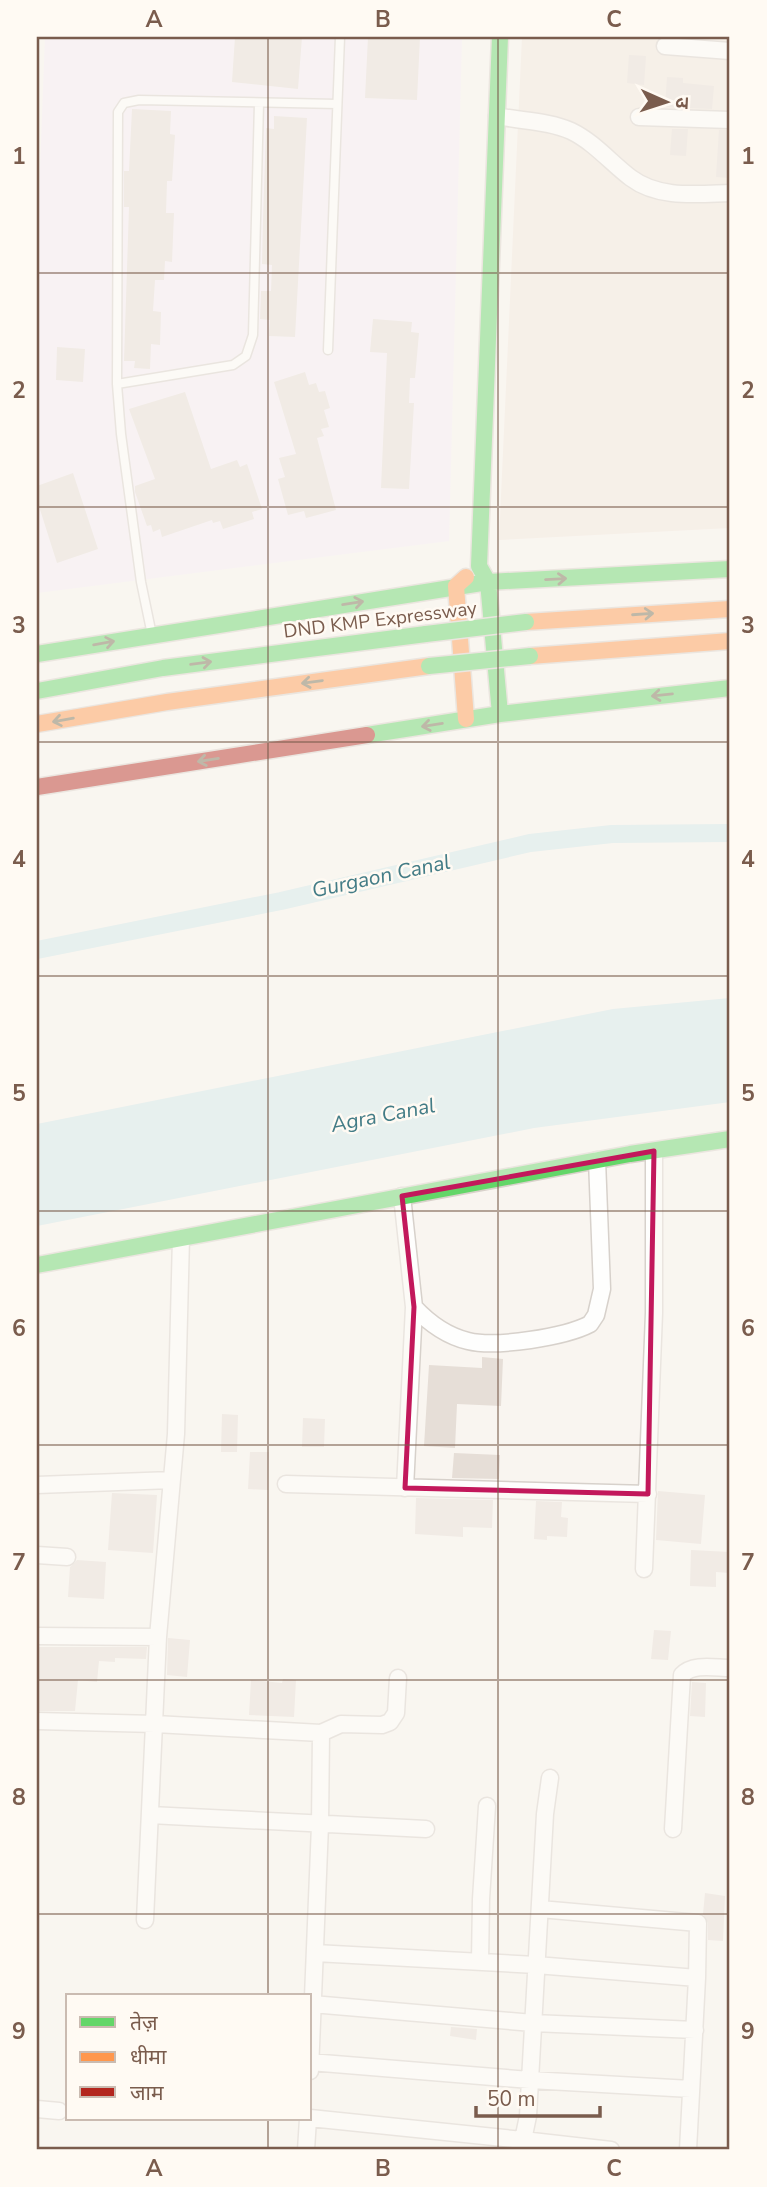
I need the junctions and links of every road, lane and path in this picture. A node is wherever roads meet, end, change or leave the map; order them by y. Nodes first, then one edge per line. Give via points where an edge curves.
1 (340, 37) edge
2 (500, 37) edge
3 (665, 47) dead end
4 (730, 51) edge
5 (259, 103) junction
6 (337, 104) junction
7 (496, 116) junction
8 (639, 117) dead end
9 (730, 120) edge
10 (730, 193) edge
11 (328, 350) dead end
12 (117, 384) junction
13 (479, 566) junction
14 (730, 569) edge
15 (488, 582) junction
16 (456, 586) junction
17 (730, 609) edge
18 (152, 635) junction
19 (730, 641) edge
20 (37, 654) edge
21 (730, 688) edge
22 (37, 691) edge
23 (500, 714) junction
24 (466, 719) junction
25 (37, 724) edge
26 (37, 787) edge
27 (730, 1139) edge
28 (654, 1151) junction
29 (597, 1160) junction
30 (402, 1196) junction
31 (181, 1238) junction
32 (37, 1265) edge
33 (414, 1307) junction
34 (172, 1480) junction
35 (286, 1484) dead end
36 (37, 1485) edge
37 (405, 1488) junction
38 (648, 1494) junction
39 (37, 1555) edge
40 (67, 1557) dead end
41 (644, 1569) dead end
42 (37, 1636) edge
43 (158, 1637) junction
44 (730, 1668) edge
45 (398, 1678) dead end
46 (37, 1721) edge
47 (155, 1724) junction
48 (320, 1733) junction
49 (550, 1778) dead end
50 (487, 1806) dead end
51 (150, 1815) junction
52 (320, 1825) junction
53 (426, 1829) dead end
54 (673, 1829) dead end
55 (540, 1909) junction
56 (145, 1920) dead end
57 (314, 1953) junction
58 (480, 1962) junction
59 (536, 1965) junction
60 (697, 1978) junction
61 (312, 2004) joint
62 (533, 2023) junction
63 (695, 2030) junction
64 (312, 2062) edge
65 (530, 2080) junction
66 (691, 2090) junction
67 (37, 2109) edge
68 (59, 2111) dead end
69 (312, 2118) edge
70 (309, 2120) edge
71 (523, 2140) junction
72 (557, 2147) edge
73 (306, 2150) edge
74 (611, 2150) edge
75 (688, 2150) edge

1 - 6 lane
2 - 7 main road
3 - 4 street
5 - 6 lane
5 - 12 lane via 253,335 246,356 233,365
5 - 12 lane via 139,100 124,103 118,112
6 - 11 lane
7 - 10 street via 570,131 648,187 669,193
7 - 13 main road
8 - 9 street
12 - 18 lane via 141,582
13 - 15 main road
13 - 16 main road
15 -> 14 main road
15 - 16 main road
15 - 23 main road
18 -> 16 main road
16 - 24 main road
22 -> 17 main road, DND KMP Expressway, bridge via 163,668 526,622
20 -> 18 main road
19 -> 25 main road, bridge via 429,666
21 -> 23 main road
23 - 24 main road
24 -> 26 main road
27 - 28 main road
28 - 29 main road
28 - 38 street
29 - 30 main road
29 - 33 street via 602,1289 590,1324 516,1342 468,1341 426,1320
30 - 31 main road
30 - 33 street
31 - 32 main road
31 - 34 street
33 - 37 street
34 - 36 street
34 - 43 street
35 - 37 street
37 - 38 street
38 - 41 street
39 - 40 street
42 - 43 street
43 - 47 street
44 - 54 street via 702,1667 682,1675
45 - 48 street via 396,1713 390,1722 341,1724
46 - 47 street
47 - 48 street
47 - 51 street
48 - 52 street
49 - 55 street
50 - 58 street
51 - 52 street
51 - 56 street
52 - 53 street
52 - 57 street
55 - 59 street
55 - 60 street via 698,1923
57 - 58 street
57 - 61 street
58 - 59 street
59 - 60 street
59 - 62 street
60 - 63 street
61 - 62 street
62 - 63 street
62 - 65 street
63 - 66 street
64 - 65 street
65 - 66 street
65 - 71 street
66 - 75 street
67 - 68 street
69 - 71 street
70 - 73 street
71 - 72 street
72 - 74 street

